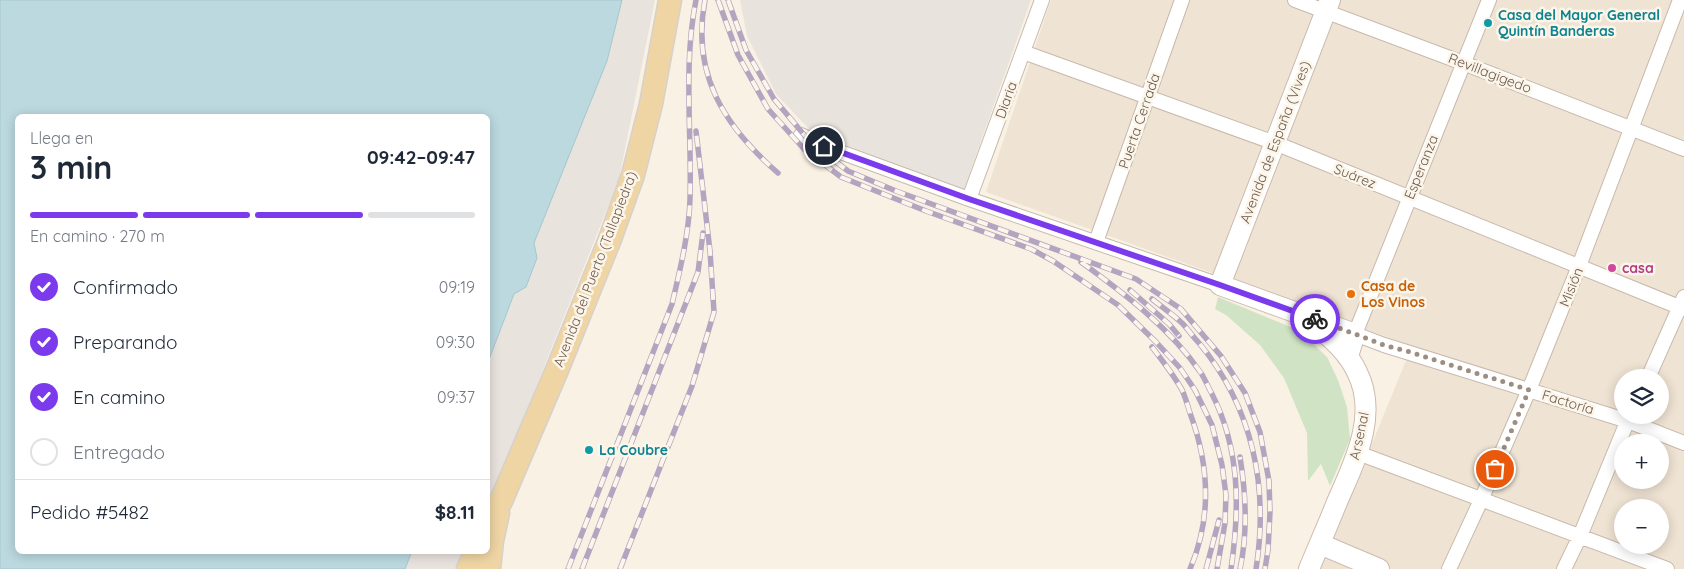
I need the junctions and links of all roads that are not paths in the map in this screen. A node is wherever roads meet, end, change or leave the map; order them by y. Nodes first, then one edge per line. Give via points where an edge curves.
1 (670, 0) edge
2 (1042, 0) edge
3 (1182, 0) edge
4 (1295, 0) edge
5 (1489, 0) edge
6 (1677, 3) edge
7 (1328, 6) edge
8 (1024, 52) junction
9 (1463, 63) junction
10 (1146, 98) junction
11 (1632, 128) junction
12 (801, 134) dead end
13 (1275, 143) junction
14 (1684, 149) edge
15 (1409, 198) junction
16 (969, 199) junction
17 (1096, 242) junction
18 (1580, 266) junction
19 (1220, 285) junction
20 (1683, 304) edge
21 (1306, 316) junction
22 (1355, 334) junction
23 (1348, 356) junction
24 (1652, 369) edge
25 (1529, 390) junction
26 (1614, 414) edge
27 (1627, 424) edge
28 (1642, 424) edge
29 (1684, 443) edge
30 (1358, 453) junction
31 (1481, 500) junction
32 (500, 501) junction
33 (490, 523) edge
34 (1580, 536) junction
35 (1320, 544) junction
36 (475, 554) edge
37 (468, 569) edge
38 (489, 569) edge
39 (1309, 569) edge
40 (1379, 569) edge
41 (1449, 569) edge
42 (1564, 569) edge
43 (1667, 569) edge

1 - 32 main road, Avenida del Puerto (Tallapiedra) via 651,104 633,175 557,370
2 - 8 street, Diaria
3 - 10 street, Puerta Cerrada
4 - 7 street, Revillagigedo
5 - 9 street, Esperanza
6 - 11 street, Misión
7 - 9 street, Revillagigedo
7 - 13 street, Avenida de España (Vives)
8 - 10 street, Suárez
8 - 16 street, Diaria
9 - 11 street, Revillagigedo
9 - 15 street, Esperanza
10 - 13 street, Suárez
10 - 17 street, Puerta Cerrada
11 - 14 street, Revillagigedo
11 - 18 street, Misión
12 - 16 street, Factoría via 824,146
13 - 15 street, Suárez
13 - 19 street, Avenida de España (Vives)
15 - 18 street, Suárez
15 - 22 street, Esperanza
16 - 17 street, Factoría
17 - 19 street, Factoría
18 - 20 street, Suárez
18 - 25 street, Misión
19 - 21 street, Factoría
20 - 24 street
21 - 22 street, Factoría
21 - 23 street, Arsenal
22 - 23 street
22 - 25 street, Factoría
23 - 30 street, Arsenal via 1366,397
25 - 26 street, Factoría
25 - 31 street, Misión
27 - 34 street
28 - 29 street, Factoría
30 - 31 street
30 - 35 street, Arsenal
31 - 34 street
31 - 41 street, Misión
32 - 33 main road
32 - 38 main road
34 - 42 street
34 - 43 street
35 - 39 street, Arsenal
35 - 40 street
36 - 37 main road

